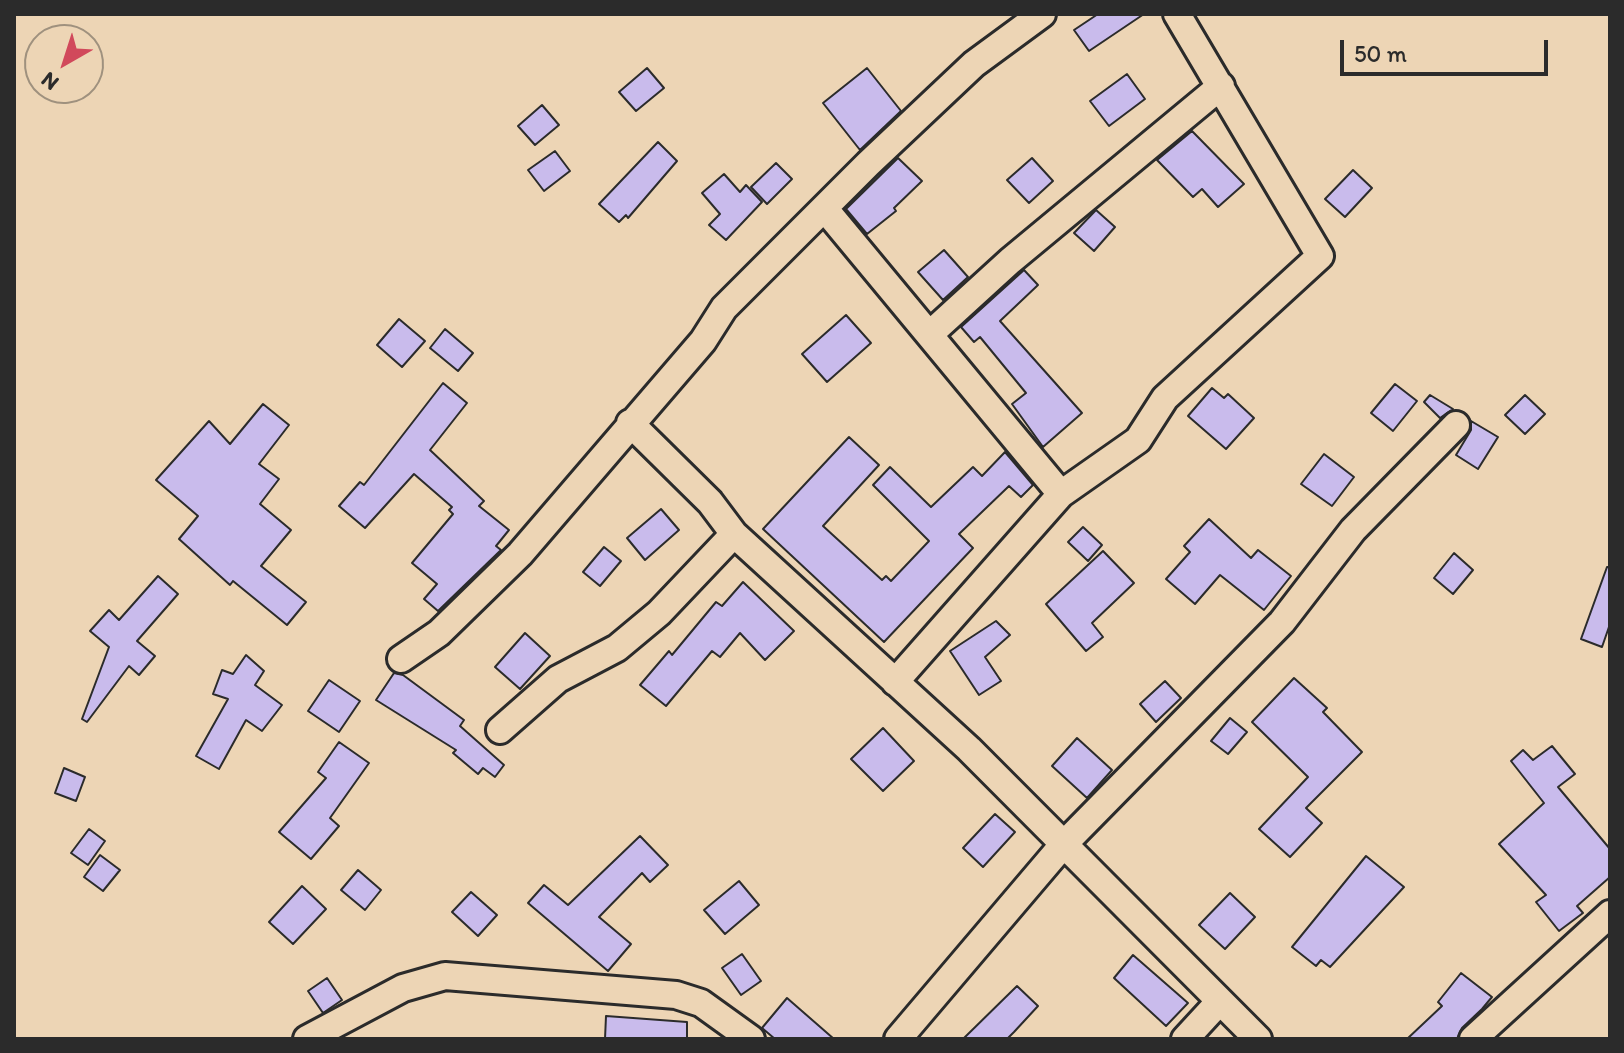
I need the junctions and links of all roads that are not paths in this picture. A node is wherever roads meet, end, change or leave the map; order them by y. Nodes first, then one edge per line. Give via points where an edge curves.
1 (1042, 14) edge
2 (1177, 14) edge
3 (1221, 86) junction
4 (825, 209) junction
5 (930, 334) junction
6 (630, 423) junction
7 (1456, 425) dead end
8 (1061, 494) junction
9 (734, 534) junction
10 (401, 659) dead end
11 (895, 682) junction
12 (500, 730) dead end
13 (1062, 846) junction
14 (1610, 914) edge
15 (1220, 1001) junction
16 (307, 1039) edge
17 (751, 1039) edge
18 (898, 1039) edge
19 (1185, 1039) edge
20 (1258, 1039) edge
21 (1473, 1039) edge

1 - 4 street via 974,64
2 - 3 street
3 - 5 street
3 - 8 street via 1320,256 1165,398 1138,440
4 - 5 street
4 - 6 street via 724,308 703,341
5 - 8 street
6 - 9 street via 710,502
6 - 10 street via 520,554 439,633
7 - 13 street via 1353,530 1282,622
8 - 11 street
9 - 11 street
9 - 12 street via 659,613 617,648 558,679
11 - 13 street via 969,749
13 - 15 street
13 - 18 street
14 - 21 street
15 - 19 street
15 - 20 street
16 - 17 street via 403,988 445,976 676,995 701,1003

